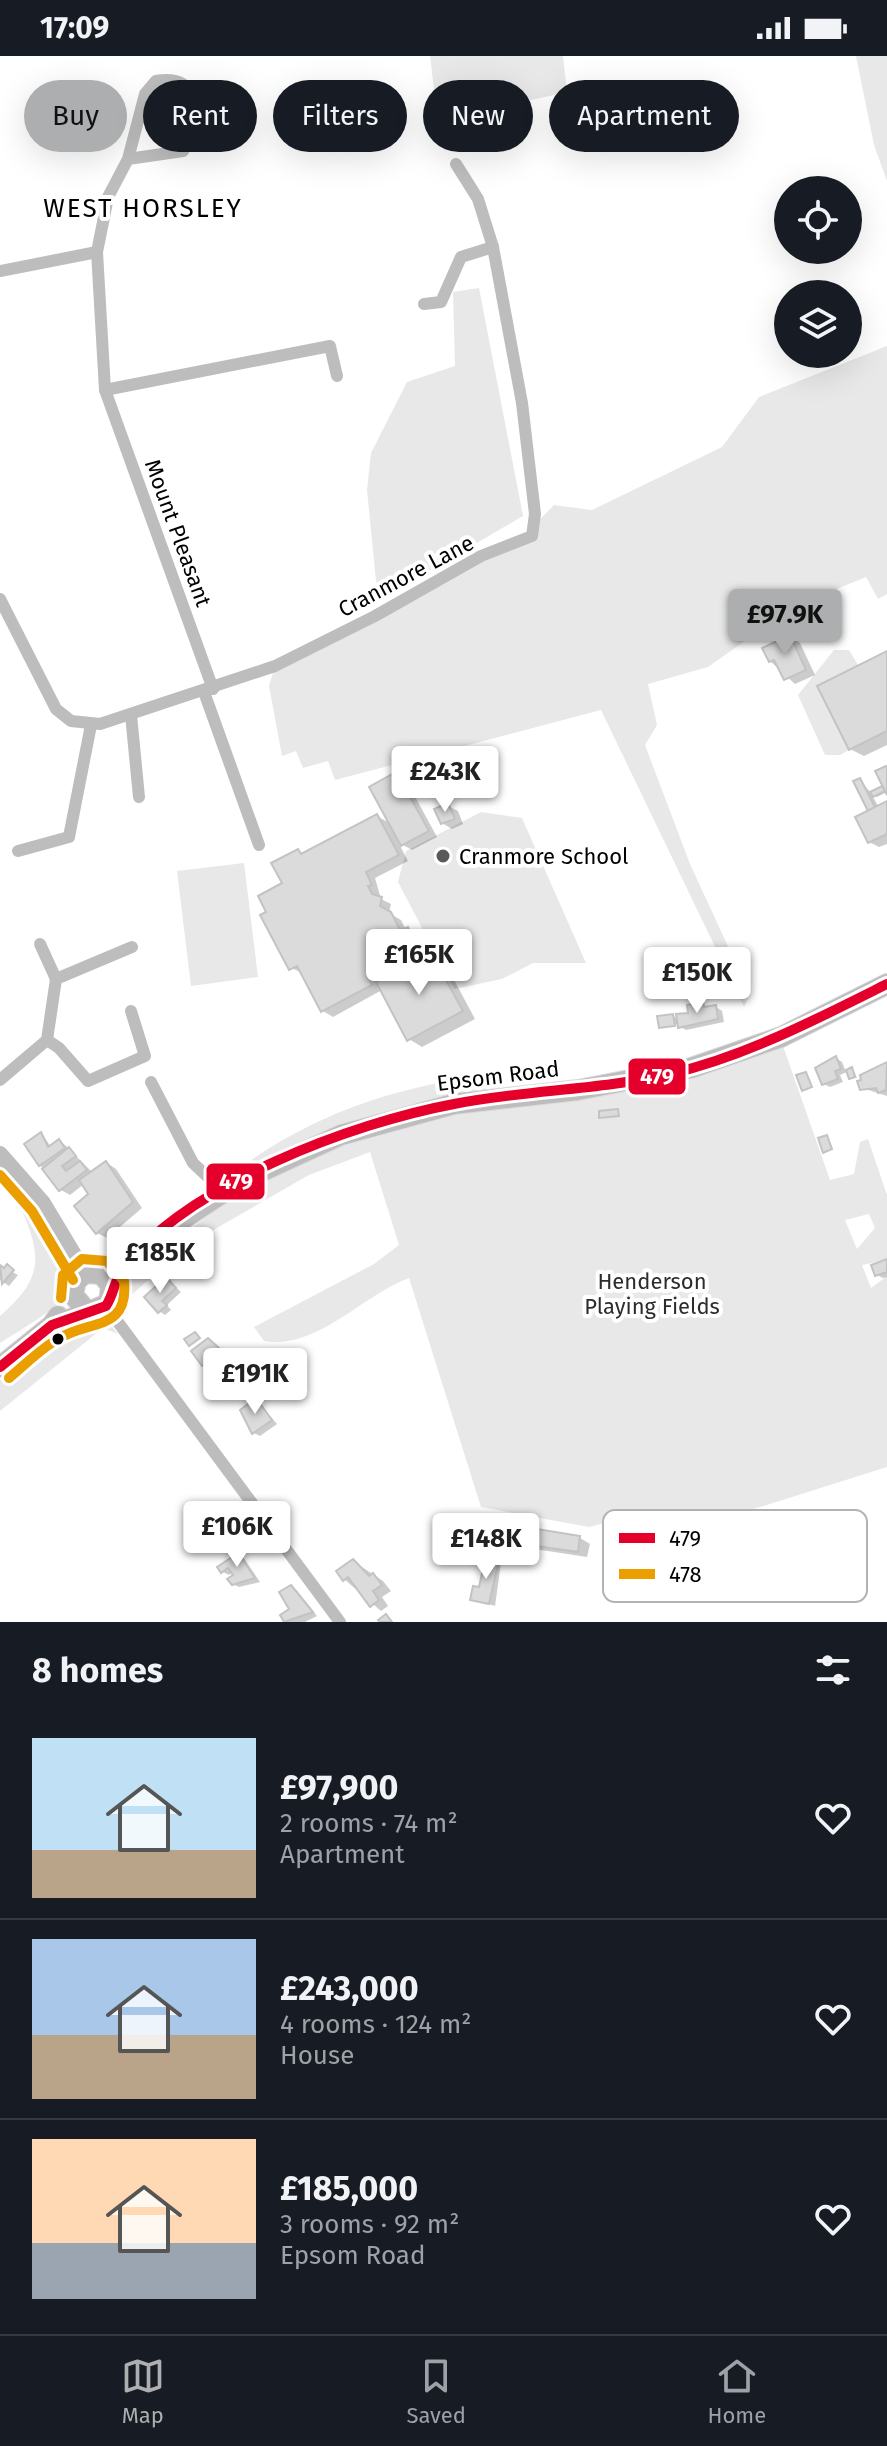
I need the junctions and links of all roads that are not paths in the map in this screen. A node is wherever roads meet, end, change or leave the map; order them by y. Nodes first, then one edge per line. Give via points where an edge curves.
1 (128, 159) junction
2 (456, 164) dead end
3 (493, 247) junction
4 (97, 252) junction
5 (0, 271) edge
6 (424, 304) dead end
7 (337, 376) dead end
8 (105, 390) junction
9 (0, 599) edge
10 (209, 690) junction
11 (131, 715) junction
12 (91, 725) junction
13 (139, 797) dead end
14 (259, 845) dead end
15 (18, 851) dead end
16 (40, 944) dead end
17 (132, 947) dead end
18 (56, 979) junction
19 (887, 984) edge
20 (131, 1011) dead end
21 (47, 1040) junction
22 (0, 1080) edge
23 (151, 1082) dead end
24 (0, 1154) edge
25 (213, 1182) dead end
26 (99, 1277) junction
27 (89, 1305) junction
28 (0, 1367) edge
29 (334, 1620) edge

1 - 1 street, Mount Pleasant via 145,94 156,81 184,83 198,120 183,151
1 - 4 street, Mount Pleasant via 108,197
2 - 3 street, Cranmore Lane via 478,199
3 - 6 street via 461,257 441,302
3 - 10 street, Cranmore Lane via 522,403 535,514 532,536 481,556 275,666
4 - 5 street
4 - 8 street, Mount Pleasant
7 - 8 street via 330,346
8 - 10 street, Mount Pleasant
9 - 12 street via 56,709 71,721
10 - 11 street, Cranmore Lane
10 - 14 street, Mount Pleasant
11 - 12 street, Cranmore Lane
11 - 13 street
12 - 15 street via 69,837
16 - 18 street
17 - 18 street
18 - 21 street
19 - 26 main road, Epsom Road via 781,1037 691,1068 578,1090 454,1104 362,1127 241,1181
20 - 21 street via 145,1056 88,1081
21 - 22 street
23 - 25 street via 193,1163
24 - 26 street
26 - 27 main road via 111,1299
26 - 27 main road via 76,1281
27 - 28 main road via 52,1325
27 - 29 street

